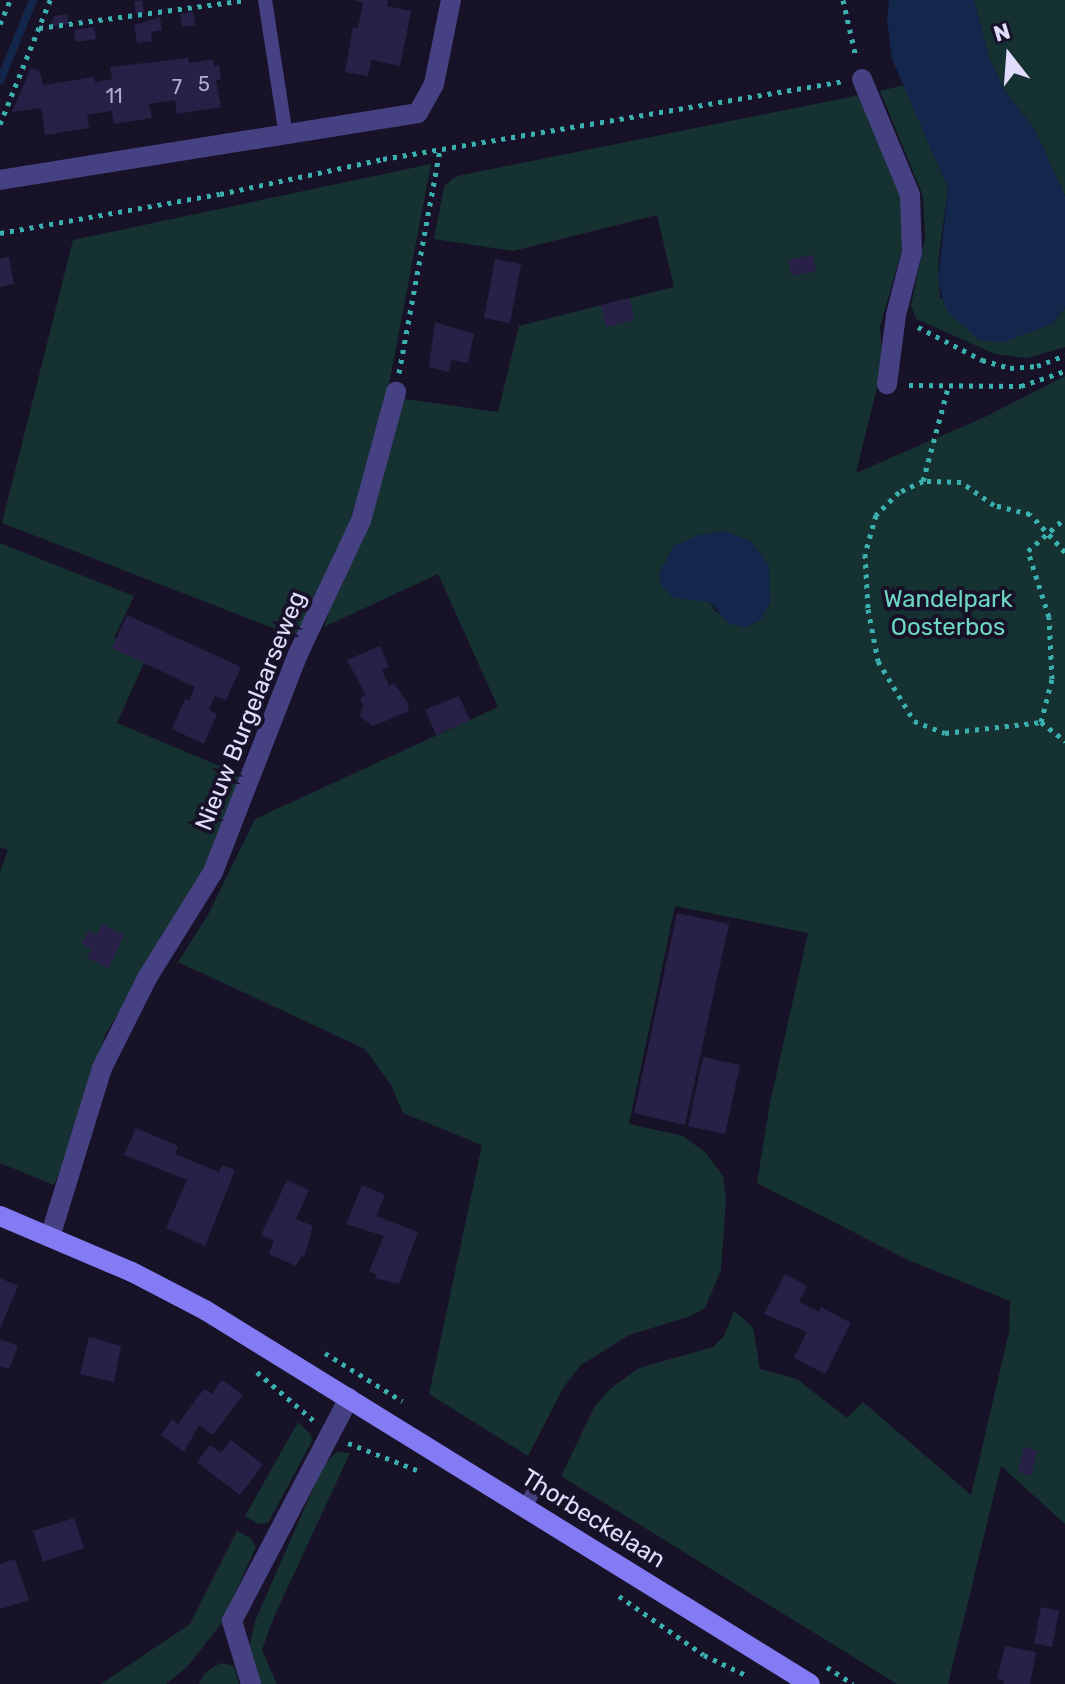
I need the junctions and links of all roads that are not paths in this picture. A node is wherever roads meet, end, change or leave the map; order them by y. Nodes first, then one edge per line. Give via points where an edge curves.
1 (265, 0) edge
2 (451, 0) edge
3 (862, 79) road end
4 (286, 135) junction
5 (0, 180) edge
6 (887, 384) road end
7 (396, 392) road end
8 (0, 1216) edge
9 (50, 1237) junction
10 (349, 1398) junction
11 (537, 1485) dead end
12 (525, 1507) junction
13 (251, 1684) edge
14 (810, 1684) edge

1 - 4 lane
2 - 4 street via 434,84 418,113
3 - 6 street via 910,195 912,252
4 - 5 street
7 - 9 street, Nieuw Burgelaarseweg via 361,521 298,654 213,872 147,978 108,1055
8 - 9 main road, Thorbeckelaan
9 - 10 main road, Thorbeckelaan via 205,1310
10 - 12 main road, Thorbeckelaan
10 - 13 street via 232,1621
11 - 12 lane
12 - 14 main road, Thorbeckelaan

